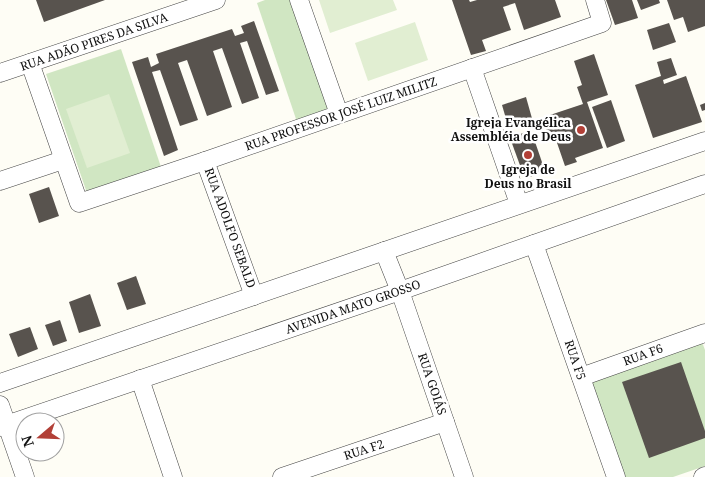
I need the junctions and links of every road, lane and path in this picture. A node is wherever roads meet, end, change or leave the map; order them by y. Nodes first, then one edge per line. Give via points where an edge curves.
1 (216, 0) edge
2 (299, 0) edge
3 (595, 0) edge
4 (30, 64) junction
5 (472, 68) junction
6 (0, 73) edge
7 (339, 114) junction
8 (705, 141) edge
9 (63, 160) junction
10 (205, 161) junction
11 (0, 181) edge
12 (705, 184) edge
13 (519, 204) junction
14 (534, 244) junction
15 (384, 251) junction
16 (400, 292) junction
17 (254, 296) junction
18 (705, 333) edge
19 (581, 377) junction
20 (140, 379) junction
21 (0, 382) edge
22 (0, 405) edge
23 (445, 422) junction
24 (4, 426) edge
25 (312, 472) edge
26 (25, 477) edge
27 (173, 477) edge
28 (282, 477) edge
29 (464, 477) edge
30 (616, 477) edge

1 - 4 street, RUA ADÃO PIRES DA SILVA
2 - 7 street
3 - 5 street, RUA PROFESSOR JOSÉ LUIZ MILITZ via 602,22
4 - 6 street, RUA ADÃO PIRES DA SILVA
4 - 9 street
5 - 7 street, RUA PROFESSOR JOSÉ LUIZ MILITZ
5 - 13 street
7 - 10 street, RUA PROFESSOR JOSÉ LUIZ MILITZ
8 - 13 street
9 - 10 street, RUA PROFESSOR JOSÉ LUIZ MILITZ via 79,204
9 - 11 street
10 - 17 street, RUA ADOLFO SEBALD
12 - 14 street, AVENIDA MATO GROSSO
13 - 15 street
14 - 16 street, AVENIDA MATO GROSSO
14 - 19 street, RUA F5
15 - 16 street, RUA GOIÁS
15 - 17 street
16 - 20 street, AVENIDA MATO GROSSO
16 - 23 street, RUA GOIÁS
17 - 21 street
18 - 19 street, RUA F6
19 - 30 street, RUA F5
20 - 24 street, AVENIDA MATO GROSSO
20 - 27 street
22 - 24 street
23 - 25 street, RUA F2
23 - 29 street, RUA GOIÁS
24 - 26 street
25 - 28 street, RUA F2

